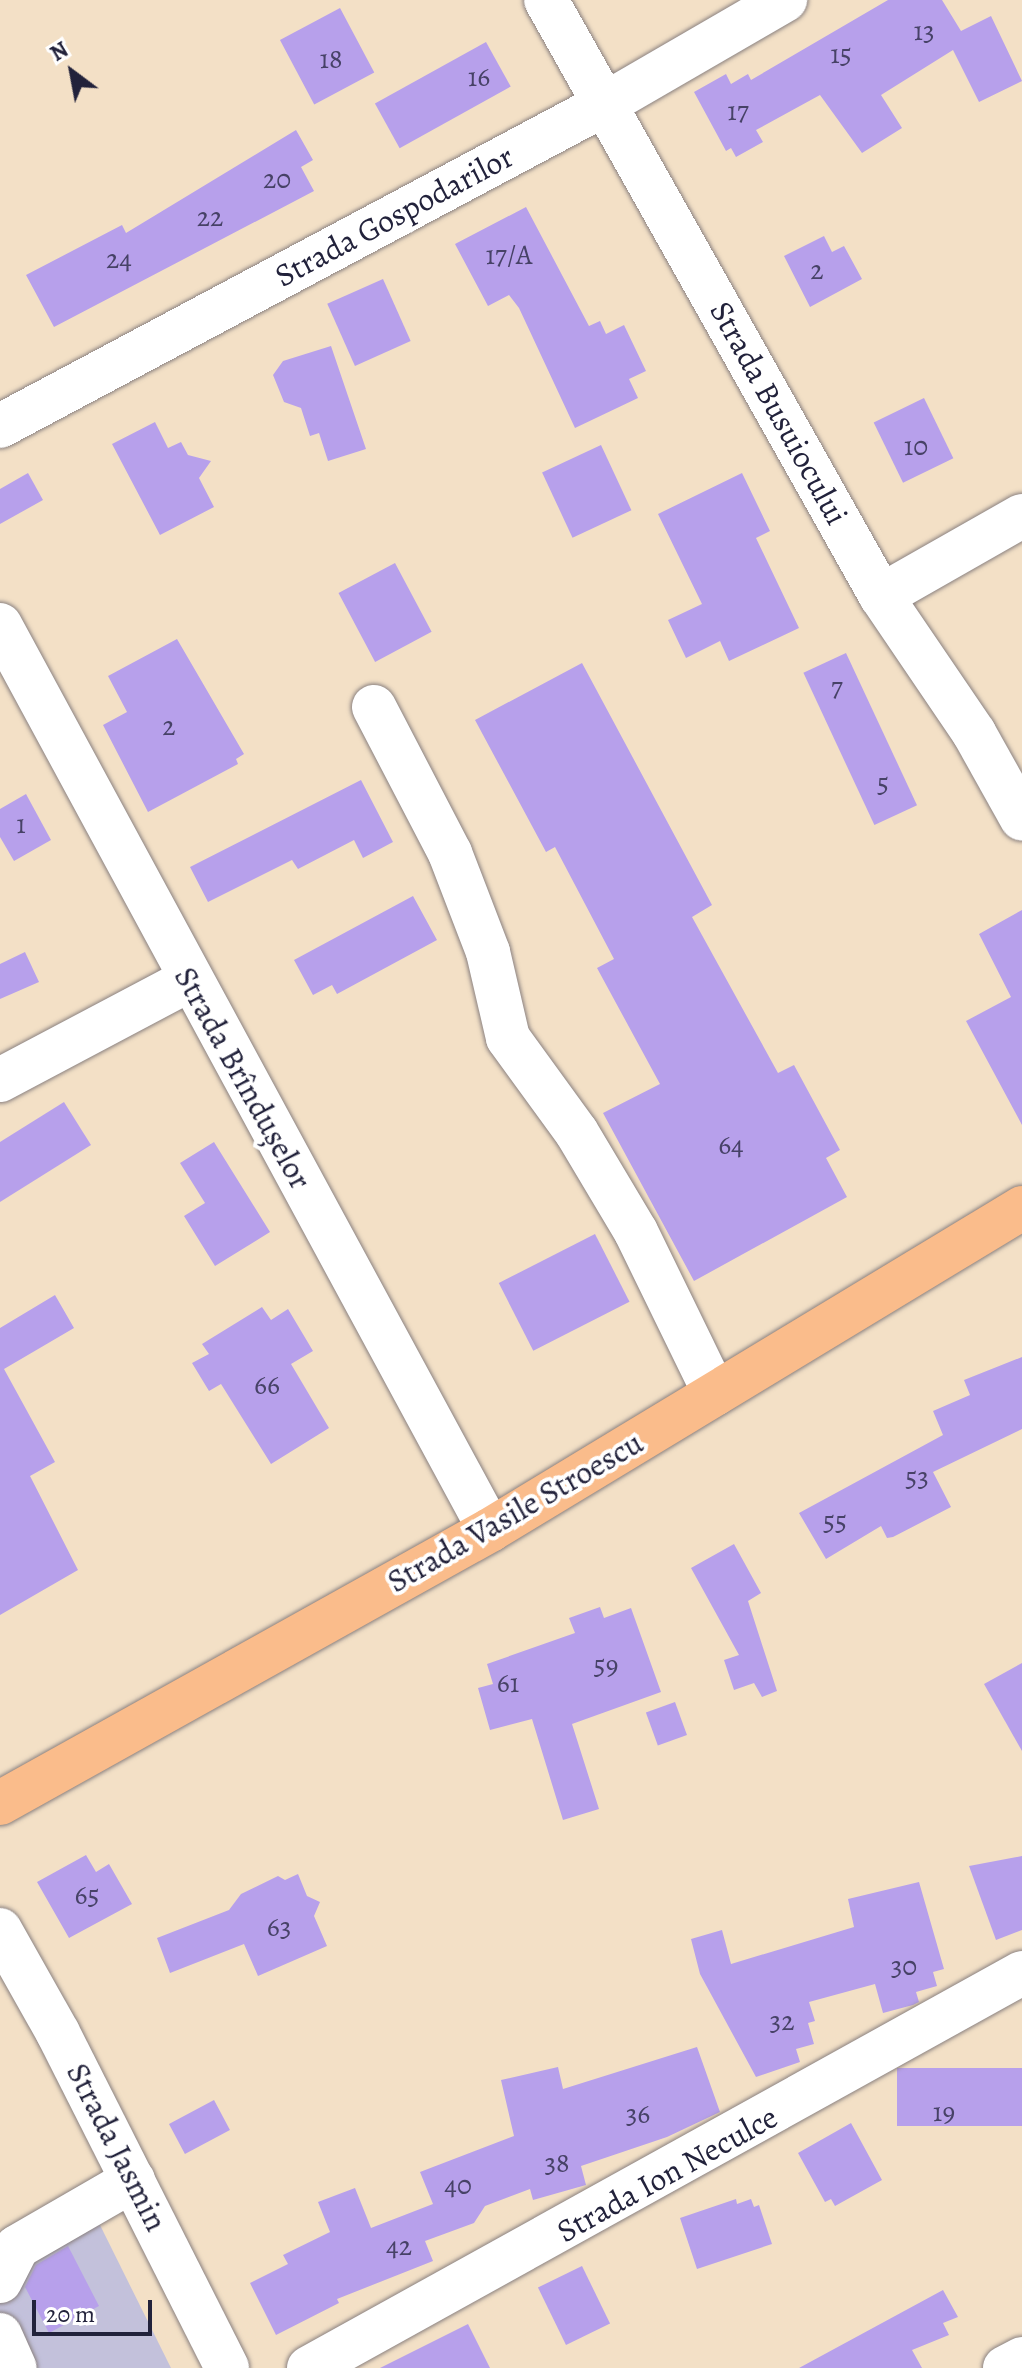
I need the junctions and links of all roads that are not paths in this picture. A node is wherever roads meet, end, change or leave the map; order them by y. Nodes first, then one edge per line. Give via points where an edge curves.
1 (546, 0) edge
2 (785, 0) edge
3 (607, 103) junction
4 (0, 426) edge
5 (1022, 516) edge
6 (881, 596) junction
7 (0, 625) edge
8 (374, 707) dead end
9 (1022, 819) edge
10 (189, 980) junction
11 (0, 1080) edge
12 (1022, 1208) edge
13 (715, 1394) junction
14 (490, 1530) junction
15 (0, 1803) edge
16 (0, 1930) edge
17 (1022, 1973) edge
18 (133, 2180) junction
19 (0, 2281) edge
20 (0, 2335) edge
21 (1022, 2359) edge
22 (15, 2368) edge
23 (227, 2368) edge
24 (309, 2368) edge
25 (1005, 2368) edge

1 - 3 street, Strada Busuiocului
2 - 3 street, Strada Gospodarilor
3 - 4 street, Strada Gospodarilor
3 - 6 street, Strada Busuiocului
5 - 6 street
6 - 9 street, Strada Busuiocului via 974,733
7 - 10 street, Strada Brîndușelor
8 - 13 street via 450,853 488,952 508,1038 577,1133 636,1232
10 - 11 street
10 - 14 street, Strada Brîndușelor
12 - 13 main road, Strada Vasile Stroescu
13 - 14 main road, Strada Vasile Stroescu
14 - 15 main road, Strada Vasile Stroescu
16 - 18 street, Strada Jasmin
17 - 24 street, Strada Ion Neculce
18 - 19 street via 17,2247
18 - 23 street, Strada Jasmin
20 - 22 street
21 - 25 street

